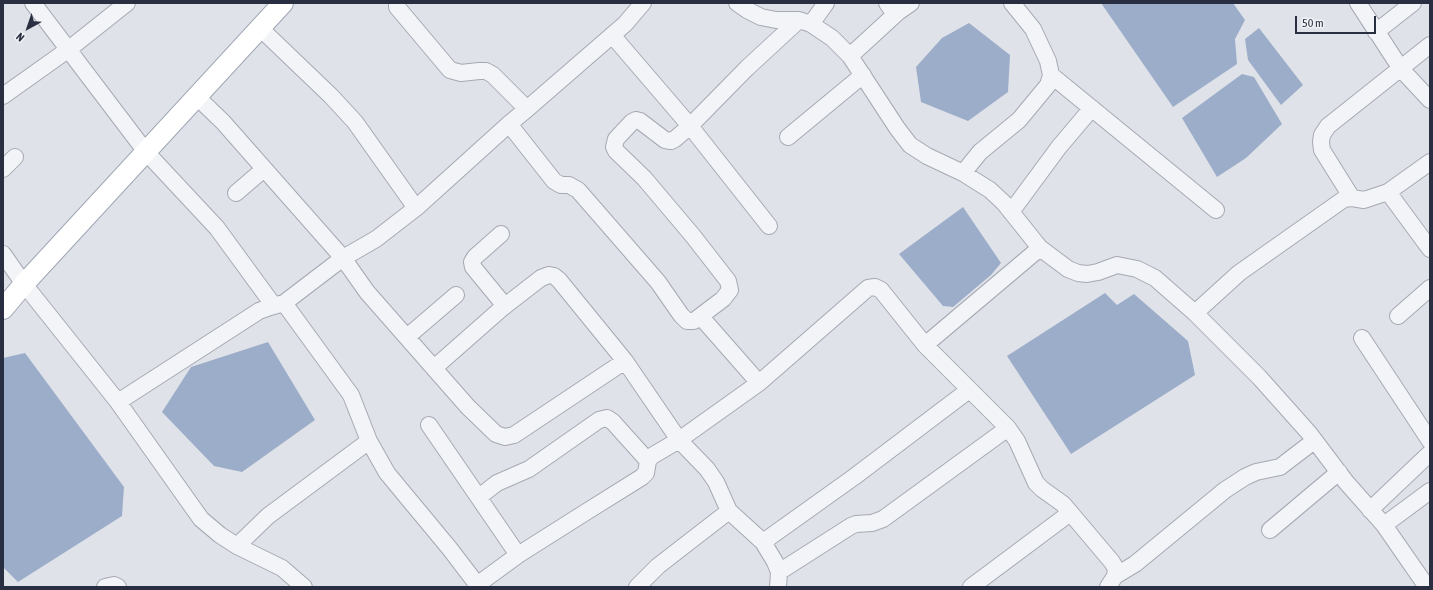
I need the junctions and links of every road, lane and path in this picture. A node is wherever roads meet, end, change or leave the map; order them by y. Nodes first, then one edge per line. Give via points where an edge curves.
1 (33, 3) edge
2 (127, 3) edge
3 (283, 3) edge
4 (397, 3) edge
5 (643, 3) edge
6 (737, 3) edge
7 (826, 3) edge
8 (911, 3) edge
9 (1012, 3) edge
10 (1358, 3) edge
11 (1414, 3) edge
12 (891, 9) edge
13 (805, 22) junction
14 (260, 28) junction
15 (1376, 32) junction
16 (612, 35) junction
17 (1430, 45) edge
18 (69, 50) junction
19 (850, 56) junction
20 (1401, 69) junction
21 (1051, 75) junction
22 (863, 76) junction
23 (3, 96) edge
24 (196, 96) junction
25 (1430, 100) edge
26 (1092, 108) junction
27 (528, 109) junction
28 (509, 124) junction
29 (690, 126) junction
30 (788, 137) dead end
31 (146, 152) junction
32 (15, 157) dead end
33 (1430, 162) edge
34 (3, 169) edge
35 (264, 169) junction
36 (963, 173) junction
37 (1388, 192) junction
38 (236, 193) dead end
39 (1352, 198) junction
40 (416, 208) junction
41 (1216, 210) dead end
42 (1011, 212) junction
43 (768, 226) dead end
44 (502, 234) dead end
45 (1040, 248) junction
46 (1430, 249) edge
47 (3, 254) edge
48 (344, 258) junction
49 (24, 284) junction
50 (1430, 288) edge
51 (456, 295) dead end
52 (279, 304) junction
53 (505, 306) junction
54 (3, 309) edge
55 (1195, 313) junction
56 (701, 316) junction
57 (1398, 316) dead end
58 (407, 337) junction
59 (1362, 338) dead end
60 (925, 345) junction
61 (625, 361) junction
62 (434, 368) junction
63 (759, 383) junction
64 (969, 390) junction
65 (118, 402) junction
66 (429, 425) dead end
67 (1008, 428) junction
68 (369, 440) junction
69 (679, 440) junction
70 (1314, 441) junction
71 (1430, 441) edge
72 (1430, 453) edge
73 (648, 461) junction
74 (1339, 472) junction
75 (1430, 491) edge
76 (479, 497) junction
77 (1370, 510) junction
78 (729, 511) junction
79 (1070, 513) junction
80 (1384, 525) junction
81 (1270, 530) dead end
82 (762, 542) junction
83 (237, 546) junction
84 (518, 556) junction
85 (778, 580) edge
86 (1111, 581) edge
87 (478, 586) edge
88 (105, 587) edge
89 (118, 587) edge
90 (304, 587) edge
91 (638, 587) edge
92 (971, 587) edge
93 (1427, 587) edge

1 - 18 street
2 - 18 street
3 - 14 main road
4 - 27 street via 397,7 450,70 461,73 486,71
5 - 16 street
6 - 13 street via 761,17
7 - 13 street
8 - 12 street
9 - 21 street via 1033,29 1048,61
10 - 15 street
11 - 15 street
12 - 19 street
13 - 19 street via 832,38
13 - 29 street via 747,68
14 - 24 main road
14 - 40 street via 355,122
15 - 20 street
16 - 27 street
16 - 29 street
17 - 20 street
18 - 23 street
18 - 31 street
19 - 22 street
20 - 25 street
20 - 39 street via 1328,126 1322,135 1322,150
21 - 26 street
21 - 36 street via 1048,85 1019,120 980,152
22 - 30 street
22 - 36 street via 910,144 927,156
24 - 31 main road
24 - 35 street via 223,122
26 - 41 street
26 - 42 street via 1059,147
27 - 28 street
28 - 40 street
28 - 56 street via 554,181 574,187 583,195 658,282 680,315 687,321 694,321
29 - 43 street
29 - 56 street via 671,141 665,140 636,120 616,139 614,146 644,178 728,281 730,290 724,299
31 - 49 main road
31 - 52 street via 217,228
32 - 34 street
33 - 37 street
35 - 38 street
35 - 48 street
36 - 42 street via 990,190
37 - 39 street via 1364,200
37 - 46 street
39 - 55 street via 1344,199 1240,273
40 - 48 street
42 - 45 street
44 - 53 street via 472,262 473,267
45 - 55 street via 1068,269 1078,273 1098,272 1117,265 1137,269 1155,278
45 - 60 street
47 - 49 street
48 - 52 street
48 - 58 street via 367,292
49 - 54 main road
49 - 65 street
50 - 57 street
51 - 58 street
52 - 65 street via 259,311
52 - 68 street via 351,395
53 - 61 street via 541,278 554,276
53 - 62 street
55 - 70 street via 1236,352
56 - 63 street
58 - 62 street
59 - 71 street
60 - 63 street via 881,290 875,287 868,288
60 - 64 street
61 - 62 street via 506,438 496,434 468,408
61 - 69 street
63 - 69 street
64 - 67 street
64 - 82 street via 854,477
65 - 83 street via 201,519
66 - 76 street
67 - 79 street via 1017,441 1036,483 1063,504
67 - 85 street via 884,519 851,526
68 - 83 street via 268,516
68 - 87 street via 390,478
69 - 73 street
69 - 78 street via 707,469
70 - 74 street
70 - 86 street via 1280,467 1256,472 1225,490
72 - 77 street
73 - 76 street via 607,418 599,420 529,469 497,483
73 - 84 street via 646,473 642,477
74 - 77 street
74 - 81 street
75 - 80 street
76 - 84 street
77 - 80 street
78 - 82 street
78 - 91 street via 658,566
79 - 86 street via 1112,562 1116,569
79 - 92 street
80 - 93 street
82 - 85 street via 775,562
83 - 90 street via 282,568
84 - 87 street
88 - 89 street

